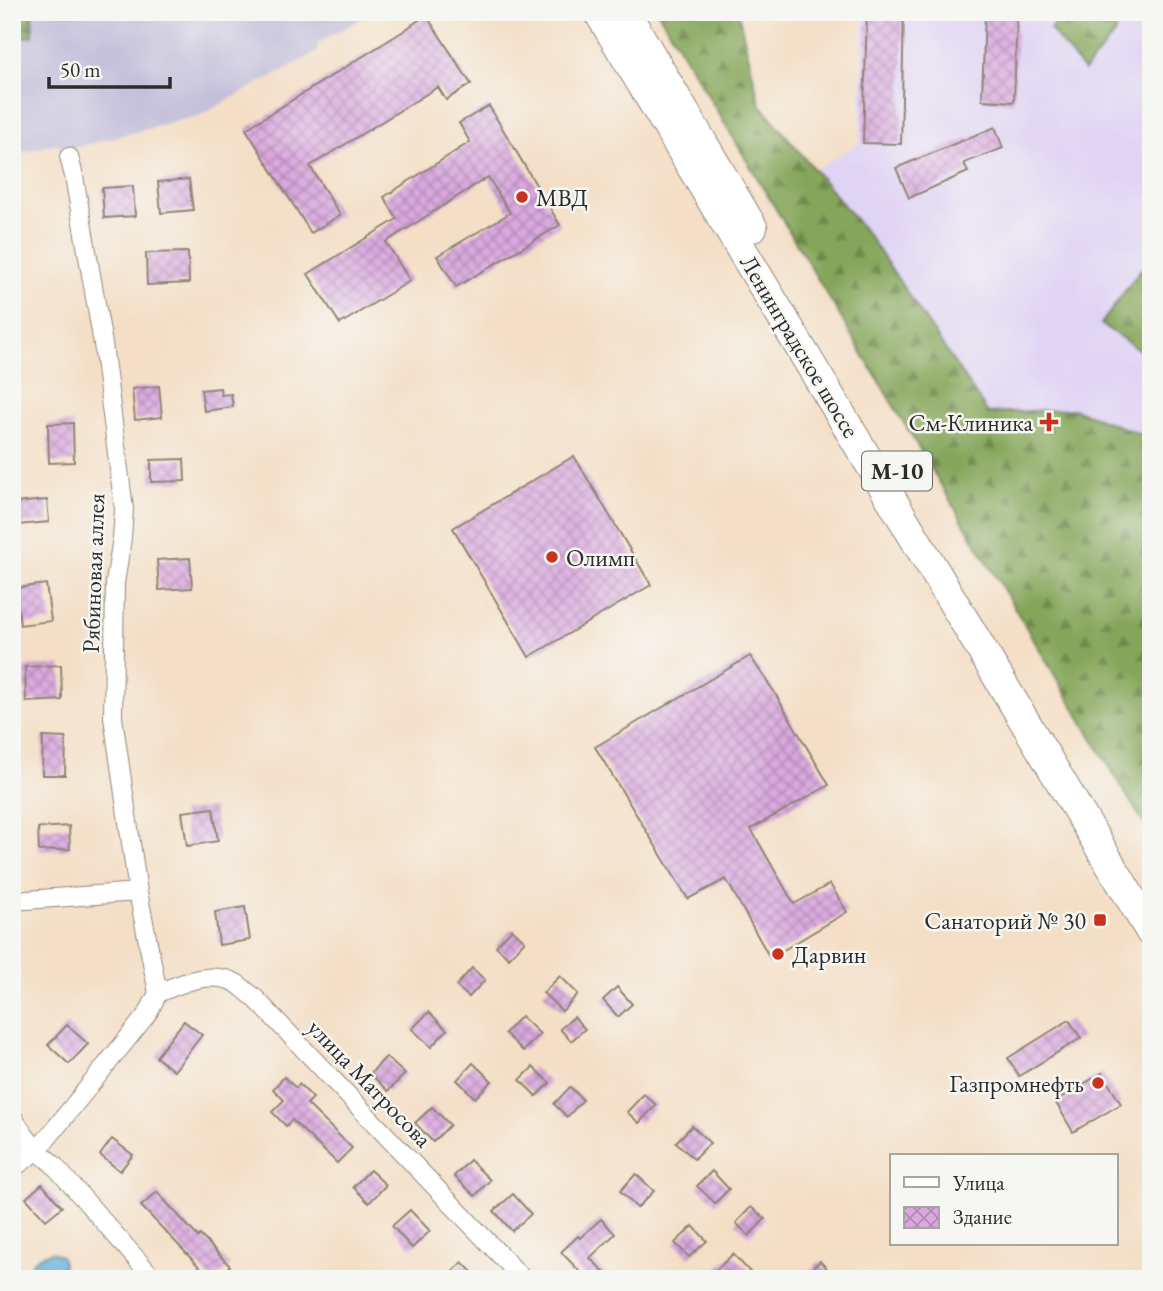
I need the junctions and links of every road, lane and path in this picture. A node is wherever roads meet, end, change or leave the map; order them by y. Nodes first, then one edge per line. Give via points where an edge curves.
1 (599, 12) edge
2 (625, 12) edge
3 (69, 157) dead end
4 (138, 892) junction
5 (1151, 895) edge
6 (12, 901) edge
7 (1151, 932) edge
8 (158, 993) junction
9 (12, 1116) edge
10 (37, 1152) junction
11 (12, 1169) edge
12 (154, 1279) edge
13 (523, 1279) edge

1 - 7 highway, Ленинградское шоссе / М-10
2 - 5 highway, Ленинградское шоссе / М-10
3 - 4 street, Рябиновая аллея via 103,344 124,509 115,583 113,717
4 - 6 street
4 - 8 street, Рябиновая аллея
8 - 10 street via 148,1013
8 - 13 street, улица Матросова via 187,981 217,977 254,997
9 - 10 street
10 - 11 street
10 - 12 street via 54,1164

